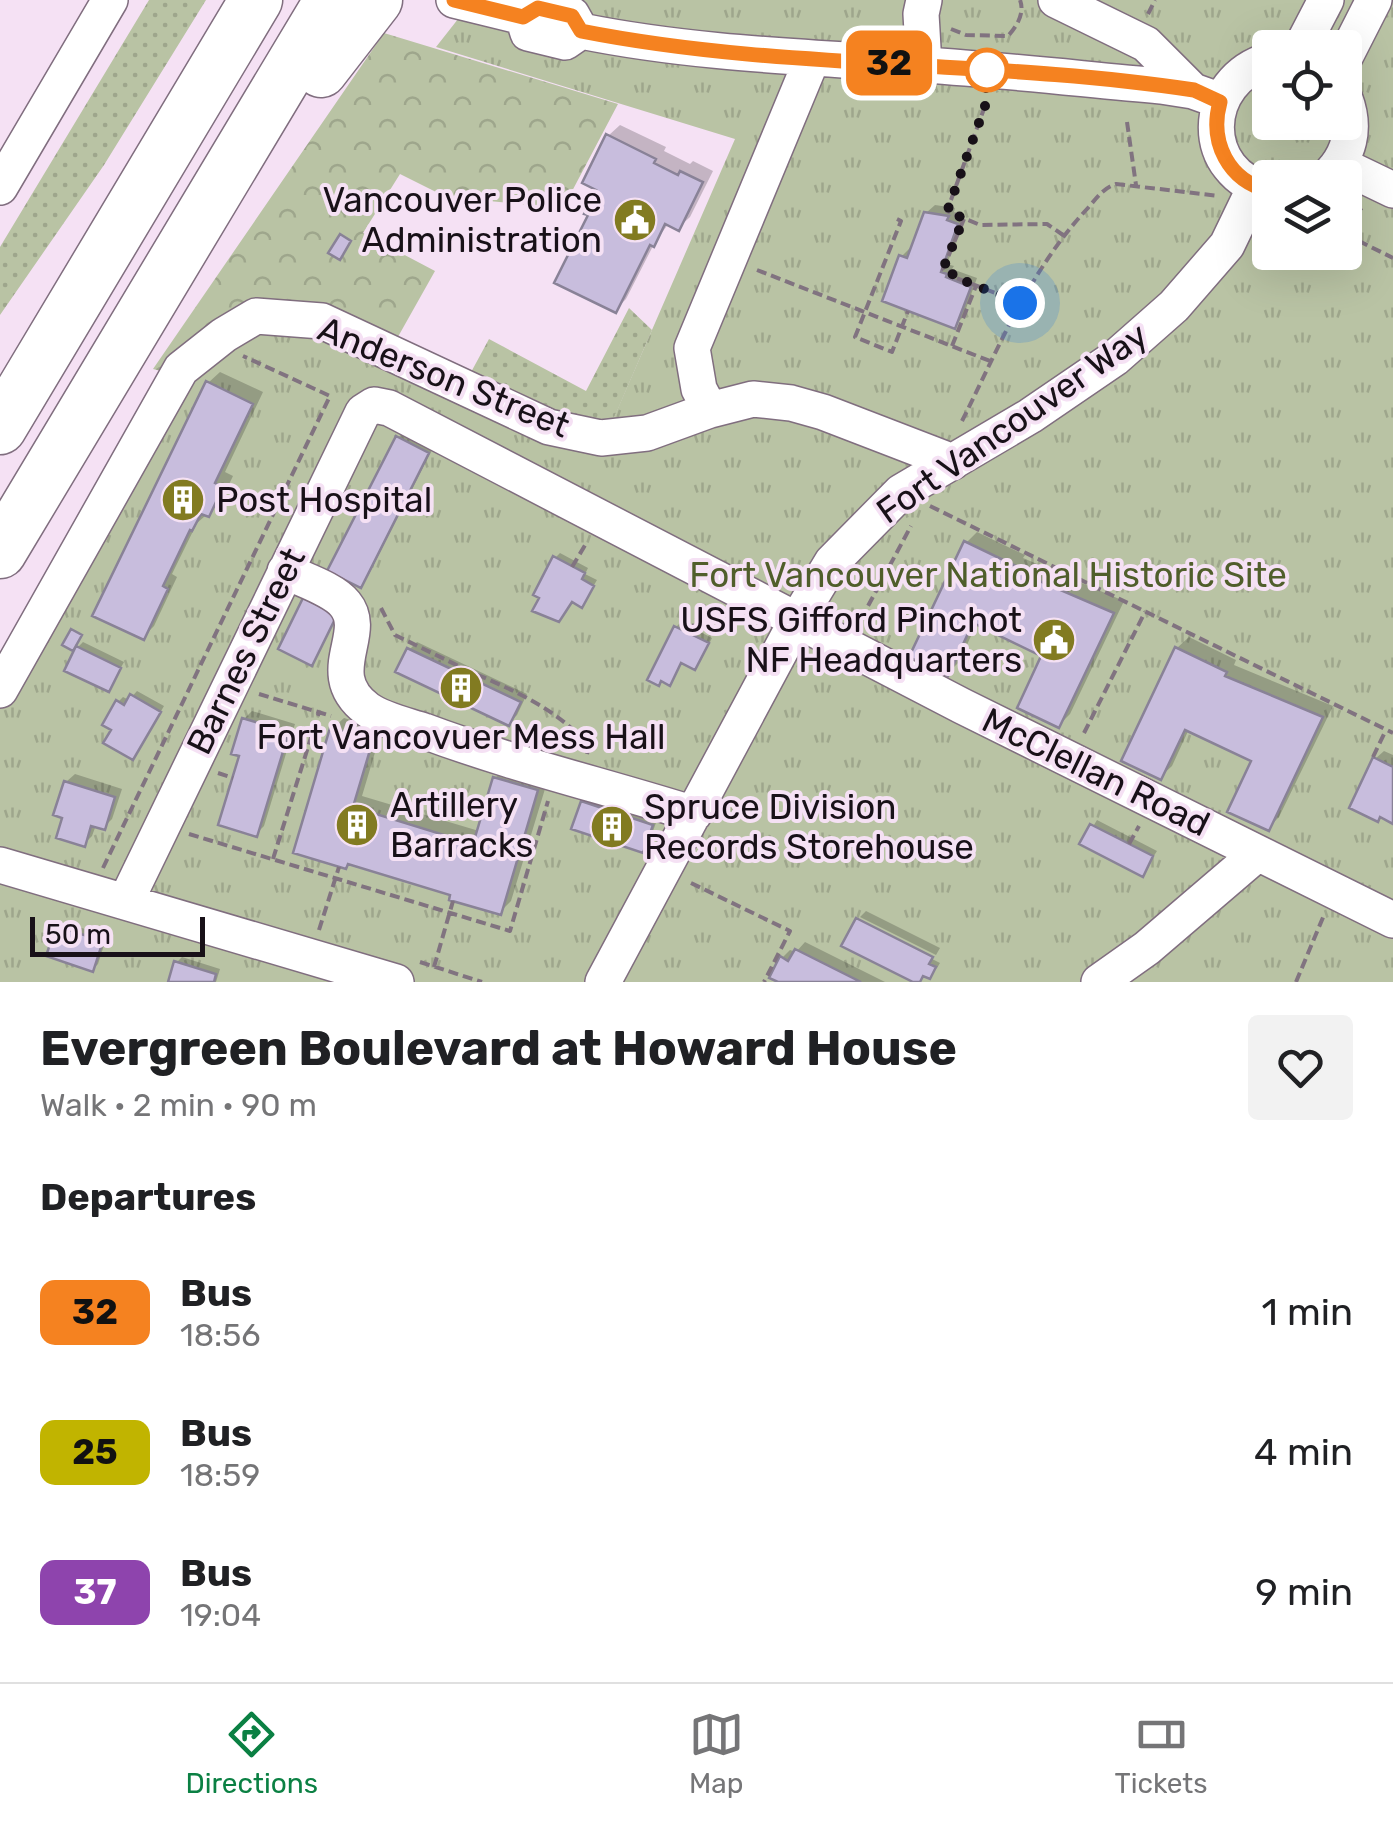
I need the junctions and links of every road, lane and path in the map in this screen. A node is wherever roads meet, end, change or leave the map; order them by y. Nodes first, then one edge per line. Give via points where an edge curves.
1 (110, 0) edge
2 (331, 0) edge
3 (376, 0) edge
4 (924, 0) edge
5 (1020, 0) edge
6 (1056, 0) edge
7 (1326, 0) edge
8 (1374, 0) edge
9 (255, 2) edge
10 (462, 2) edge
11 (555, 15) edge
12 (1310, 30) edge
13 (1359, 30) edge
14 (956, 31) dead end
15 (812, 60) junction
16 (924, 64) junction
17 (1252, 69) edge
18 (1207, 96) junction
19 (985, 106) dead end
20 (1127, 122) dead end
21 (1136, 185) junction
22 (0, 187) edge
23 (1250, 192) edge
24 (964, 218) junction
25 (897, 220) dead end
26 (120, 226) junction
27 (1064, 235) junction
28 (1362, 242) edge
29 (1393, 258) edge
30 (729, 259) junction
31 (168, 271) junction
32 (976, 286) junction
33 (1020, 303) junction
34 (908, 311) dead end
35 (865, 312) junction
36 (902, 326) junction
37 (952, 346) junction
38 (992, 361) junction
39 (0, 372) edge
40 (374, 405) joint
41 (710, 410) junction
42 (962, 422) dead end
43 (0, 428) edge
44 (953, 462) junction
45 (907, 495) junction
46 (592, 534) dead end
47 (0, 552) edge
48 (572, 566) dead end
49 (286, 571) junction
50 (708, 595) dead end
51 (376, 600) dead end
52 (1145, 612) junction
53 (797, 620) junction
54 (861, 620) dead end
55 (690, 634) dead end
56 (471, 672) junction
57 (463, 675) dead end
58 (0, 690) edge
59 (252, 692) dead end
60 (319, 712) junction
61 (338, 718) dead end
62 (1386, 730) junction
63 (1393, 734) edge
64 (1082, 737) dead end
65 (588, 747) dead end
66 (1373, 758) dead end
67 (214, 772) dead end
68 (232, 778) dead end
69 (552, 786) dead end
70 (694, 814) junction
71 (1144, 816) dead end
72 (185, 832) dead end
73 (1129, 844) dead end
74 (1258, 853) junction
75 (272, 859) junction
76 (0, 865) edge
77 (339, 867) dead end
78 (678, 876) dead end
79 (335, 878) junction
80 (126, 901) junction
81 (453, 901) dead end
82 (1326, 911) dead end
83 (450, 913) junction
84 (1393, 920) edge
85 (319, 930) dead end
86 (434, 967) junction
87 (406, 972) edge
88 (482, 982) edge
89 (604, 982) edge
90 (764, 982) edge
91 (1099, 982) edge
92 (1296, 982) edge

1 - 22 street
2 - 31 highway
3 - 31 highway
4 - 16 street
5 - 14 path via 1021,13 1008,36
6 - 18 street via 1146,44
7 - 12 street
8 - 13 street
9 - 26 highway
10 - 11 street
11 - 15 street via 656,45
15 - 16 street
15 - 30 street
16 - 18 street
17 - 18 street
18 - 23 street via 1221,152
19 - 24 path via 947,212
20 - 21 path
21 - 23 path
21 - 27 path via 1109,186
23 - 44 street, Fort Vancouver Way via 1228,245 1174,306 1115,358
24 - 27 path via 992,226 1047,224
24 - 32 path via 943,269
25 - 35 path
26 - 39 highway
26 - 43 highway
27 - 33 path
28 - 29 path
30 - 35 path
30 - 41 street via 692,348
31 - 47 highway
32 - 33 path
32 - 37 path
33 - 38 path
34 - 36 path
35 - 36 path
35 - 36 path via 855,338 892,352
36 - 37 path
37 - 38 path
38 - 42 path
40 - 49 street, Barnes Street via 363,412
40 - 53 street, McClellan Road
41 - 44 street, Anderson Street via 753,399 791,403
41 - 58 street, Anderson Street via 647,434 601,438 549,428 322,321 256,316 181,369
44 - 45 street, Fort Vancouver Way
45 - 52 path
45 - 53 street, Fort Vancouver Way via 832,562
45 - 54 path via 915,519
46 - 48 path
49 - 70 street via 349,609 347,680 369,711
49 - 80 street, Barnes Street
50 - 55 path
51 - 56 path via 395,635
52 - 62 path
52 - 64 path
53 - 70 street, Fort Vancouver Way
53 - 74 street, McClellan Road
56 - 57 path
56 - 65 path via 526,696
59 - 60 path
60 - 61 path
60 - 75 path
62 - 63 path
62 - 66 path
67 - 68 path
69 - 83 path via 513,927
70 - 89 street, Fort Vancouver Way
71 - 73 path
72 - 75 path
74 - 84 street, McClellan Road
74 - 91 street
75 - 79 path
76 - 80 street
77 - 79 path
78 - 90 path via 790,932
79 - 83 path
79 - 85 path
80 - 87 street
81 - 83 path
82 - 92 path
83 - 86 path
86 - 87 path
86 - 88 path

